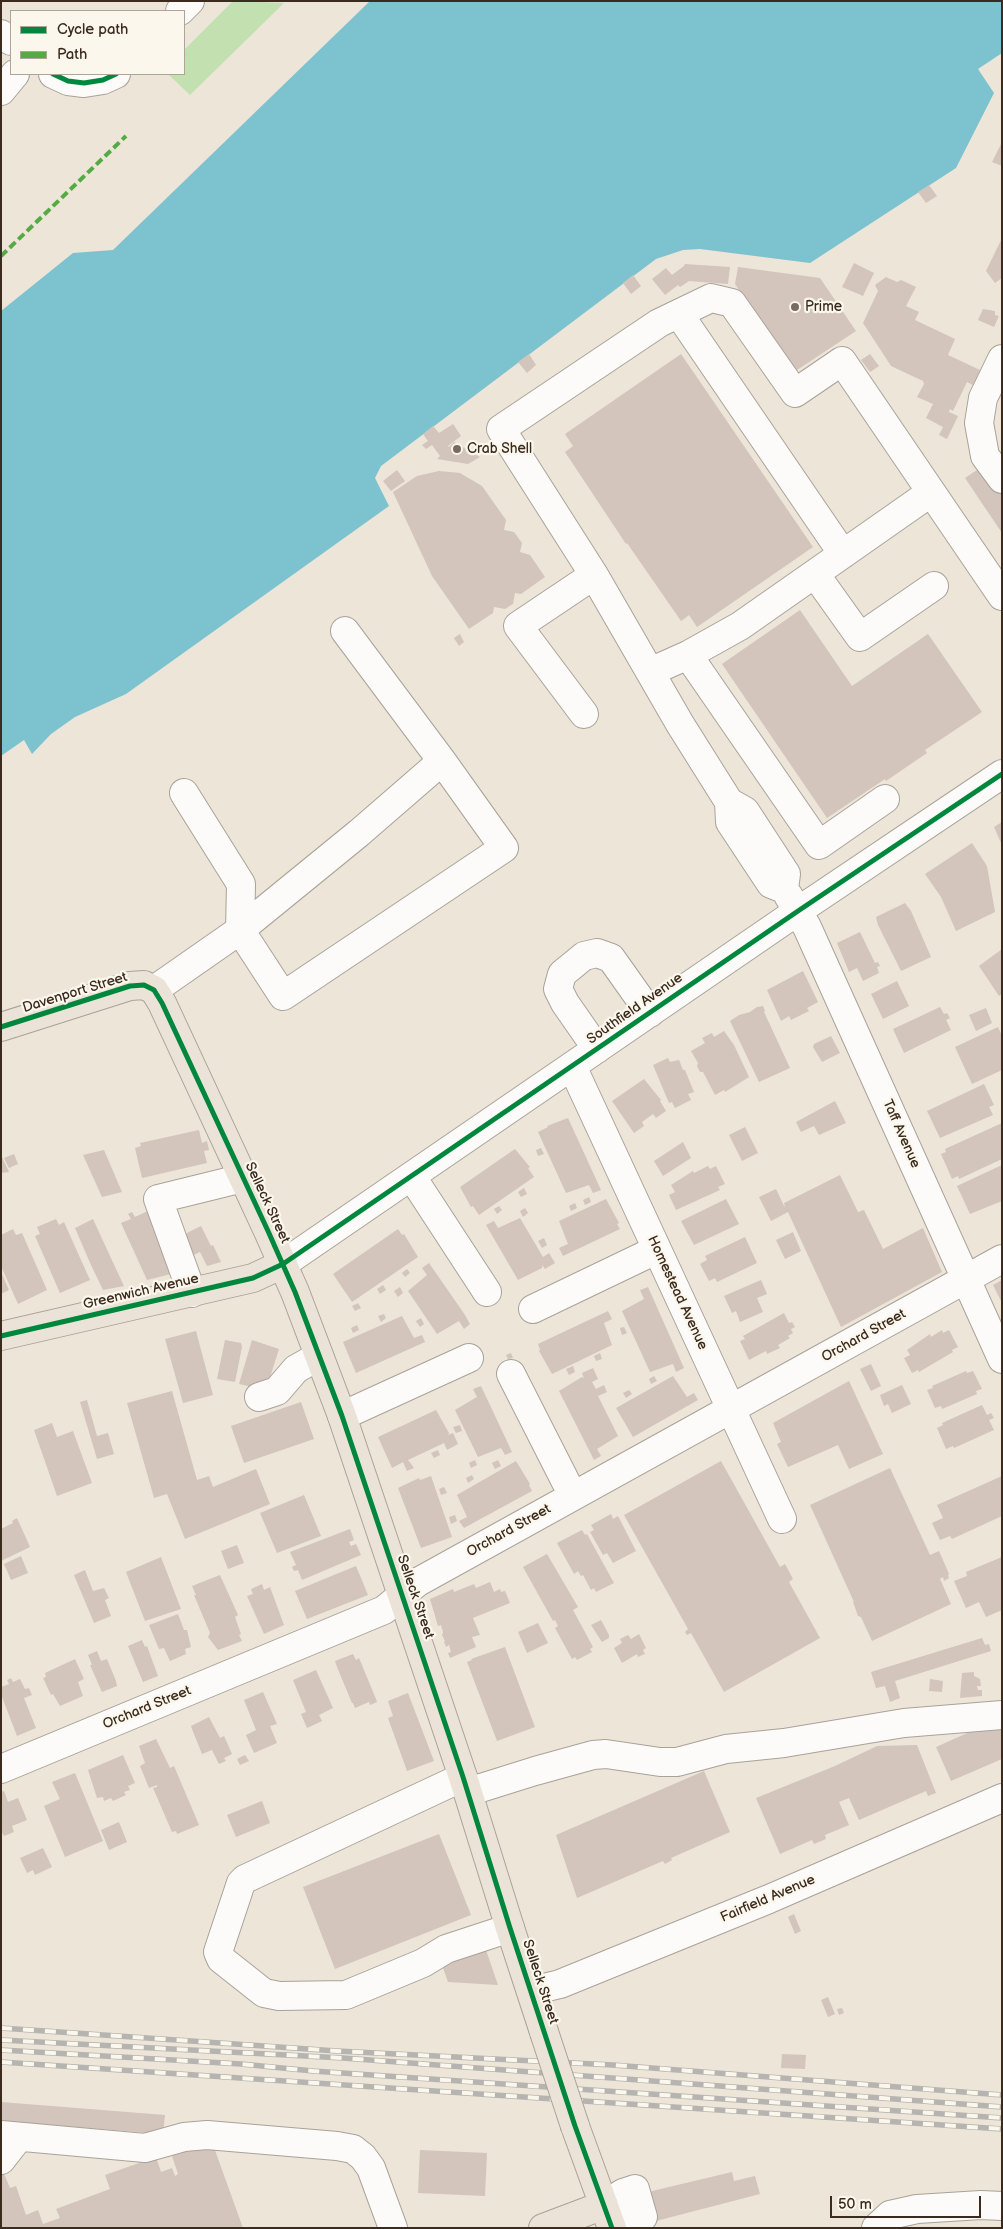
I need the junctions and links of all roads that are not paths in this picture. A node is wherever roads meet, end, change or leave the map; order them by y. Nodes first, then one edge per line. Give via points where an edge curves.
1 (190, 1) edge
2 (181, 10) edge
3 (14, 75) edge
4 (55, 75) edge
5 (114, 75) edge
6 (1, 91) edge
7 (679, 314) junction
8 (1002, 359) edge
9 (1002, 479) edge
10 (930, 493) junction
11 (843, 554) junction
12 (815, 574) junction
13 (594, 575) junction
14 (934, 586) dead end
15 (1002, 596) edge
16 (344, 631) dead end
17 (688, 655) junction
18 (650, 672) junction
19 (584, 714) dead end
20 (442, 761) junction
21 (1002, 774) edge
22 (184, 793) dead end
23 (885, 799) dead end
24 (791, 900) junction
25 (240, 930) junction
26 (154, 990) junction
27 (650, 1013) junction
28 (1, 1028) edge
29 (596, 1049) junction
30 (572, 1066) junction
31 (241, 1175) junction
32 (412, 1177) junction
33 (656, 1250) junction
34 (1002, 1259) edge
35 (283, 1264) junction
36 (966, 1279) junction
37 (192, 1292) junction
38 (487, 1292) dead end
39 (532, 1309) dead end
40 (1, 1336) edge
41 (319, 1356) junction
42 (469, 1358) dead end
43 (1002, 1359) edge
44 (511, 1374) dead end
45 (259, 1397) dead end
46 (731, 1409) junction
47 (342, 1416) junction
48 (573, 1496) junction
49 (782, 1519) dead end
50 (402, 1594) junction
51 (1002, 1714) edge
52 (1, 1769) edge
53 (465, 1784) junction
54 (1002, 1798) edge
55 (510, 1928) junction
56 (531, 1991) junction
57 (10, 2136) edge
58 (1, 2160) edge
59 (1002, 2206) edge
60 (609, 2220) edge
61 (393, 2228) edge
62 (543, 2228) edge
63 (876, 2228) edge

1 - 2 street
3 - 6 street
4 - 5 street via 84,83
7 - 10 street via 711,298 732,304 795,393 842,361
7 - 11 street
7 - 13 street via 659,323 501,429
8 - 9 street via 982,398 979,423 986,456
10 - 11 street
10 - 15 street
11 - 12 street
12 - 14 street via 860,637
12 - 17 street via 740,626
13 - 18 street
13 - 19 street via 518,626
16 - 20 street
17 - 18 street
17 - 23 street via 819,845
18 - 24 street via 728,802 730,822 771,884
20 - 25 street
20 - 25 street via 504,848 283,996
21 - 24 street, Southfield Avenue
22 - 25 street via 241,884
24 - 27 street, Southfield Avenue
24 - 36 street, Taff Avenue
25 - 26 street
26 - 28 main road, Davenport Street via 144,985 130,986
26 - 31 main road, Selleck Street
27 - 29 street, Southfield Avenue
27 - 29 street via 611,958 597,953 584,956 562,974 558,989
29 - 30 street, Southfield Avenue
30 - 32 street, Southfield Avenue
30 - 33 street, Homestead Avenue
31 - 35 main road, Selleck Street
31 - 37 street via 231,1181 158,1199
32 - 35 street, Southfield Avenue
32 - 38 street
33 - 39 street
33 - 46 street, Homestead Avenue
34 - 36 street, Orchard Street
35 - 37 main road, Greenwich Avenue via 253,1278
35 - 41 main road, Selleck Street
36 - 43 street, Taff Avenue
36 - 46 street, Orchard Street
37 - 40 main road, Greenwich Avenue
41 - 45 street via 296,1369 277,1391
41 - 47 main road, Selleck Street
42 - 47 street
44 - 48 street
46 - 48 street, Orchard Street
46 - 49 street, Homestead Avenue
47 - 50 main road, Selleck Street
48 - 50 street, Orchard Street
50 - 52 street, Orchard Street via 384,1610
50 - 53 main road, Selleck Street
51 - 53 street via 904,1723 726,1749 677,1762 593,1755 535,1771
53 - 55 main road, Selleck Street
53 - 55 street via 245,1879 218,1952 221,1959 264,1993 279,1996 346,1995 423,1963 446,1949
54 - 56 street, Fairfield Avenue via 769,1899 560,1984
55 - 56 main road, Selleck Street
56 - 60 main road, Selleck Street, bridge
57 - 58 street
57 - 61 street via 145,2148 184,2137 207,2135 352,2149 371,2168
59 - 63 street via 917,2208 890,2215
60 - 62 main road

